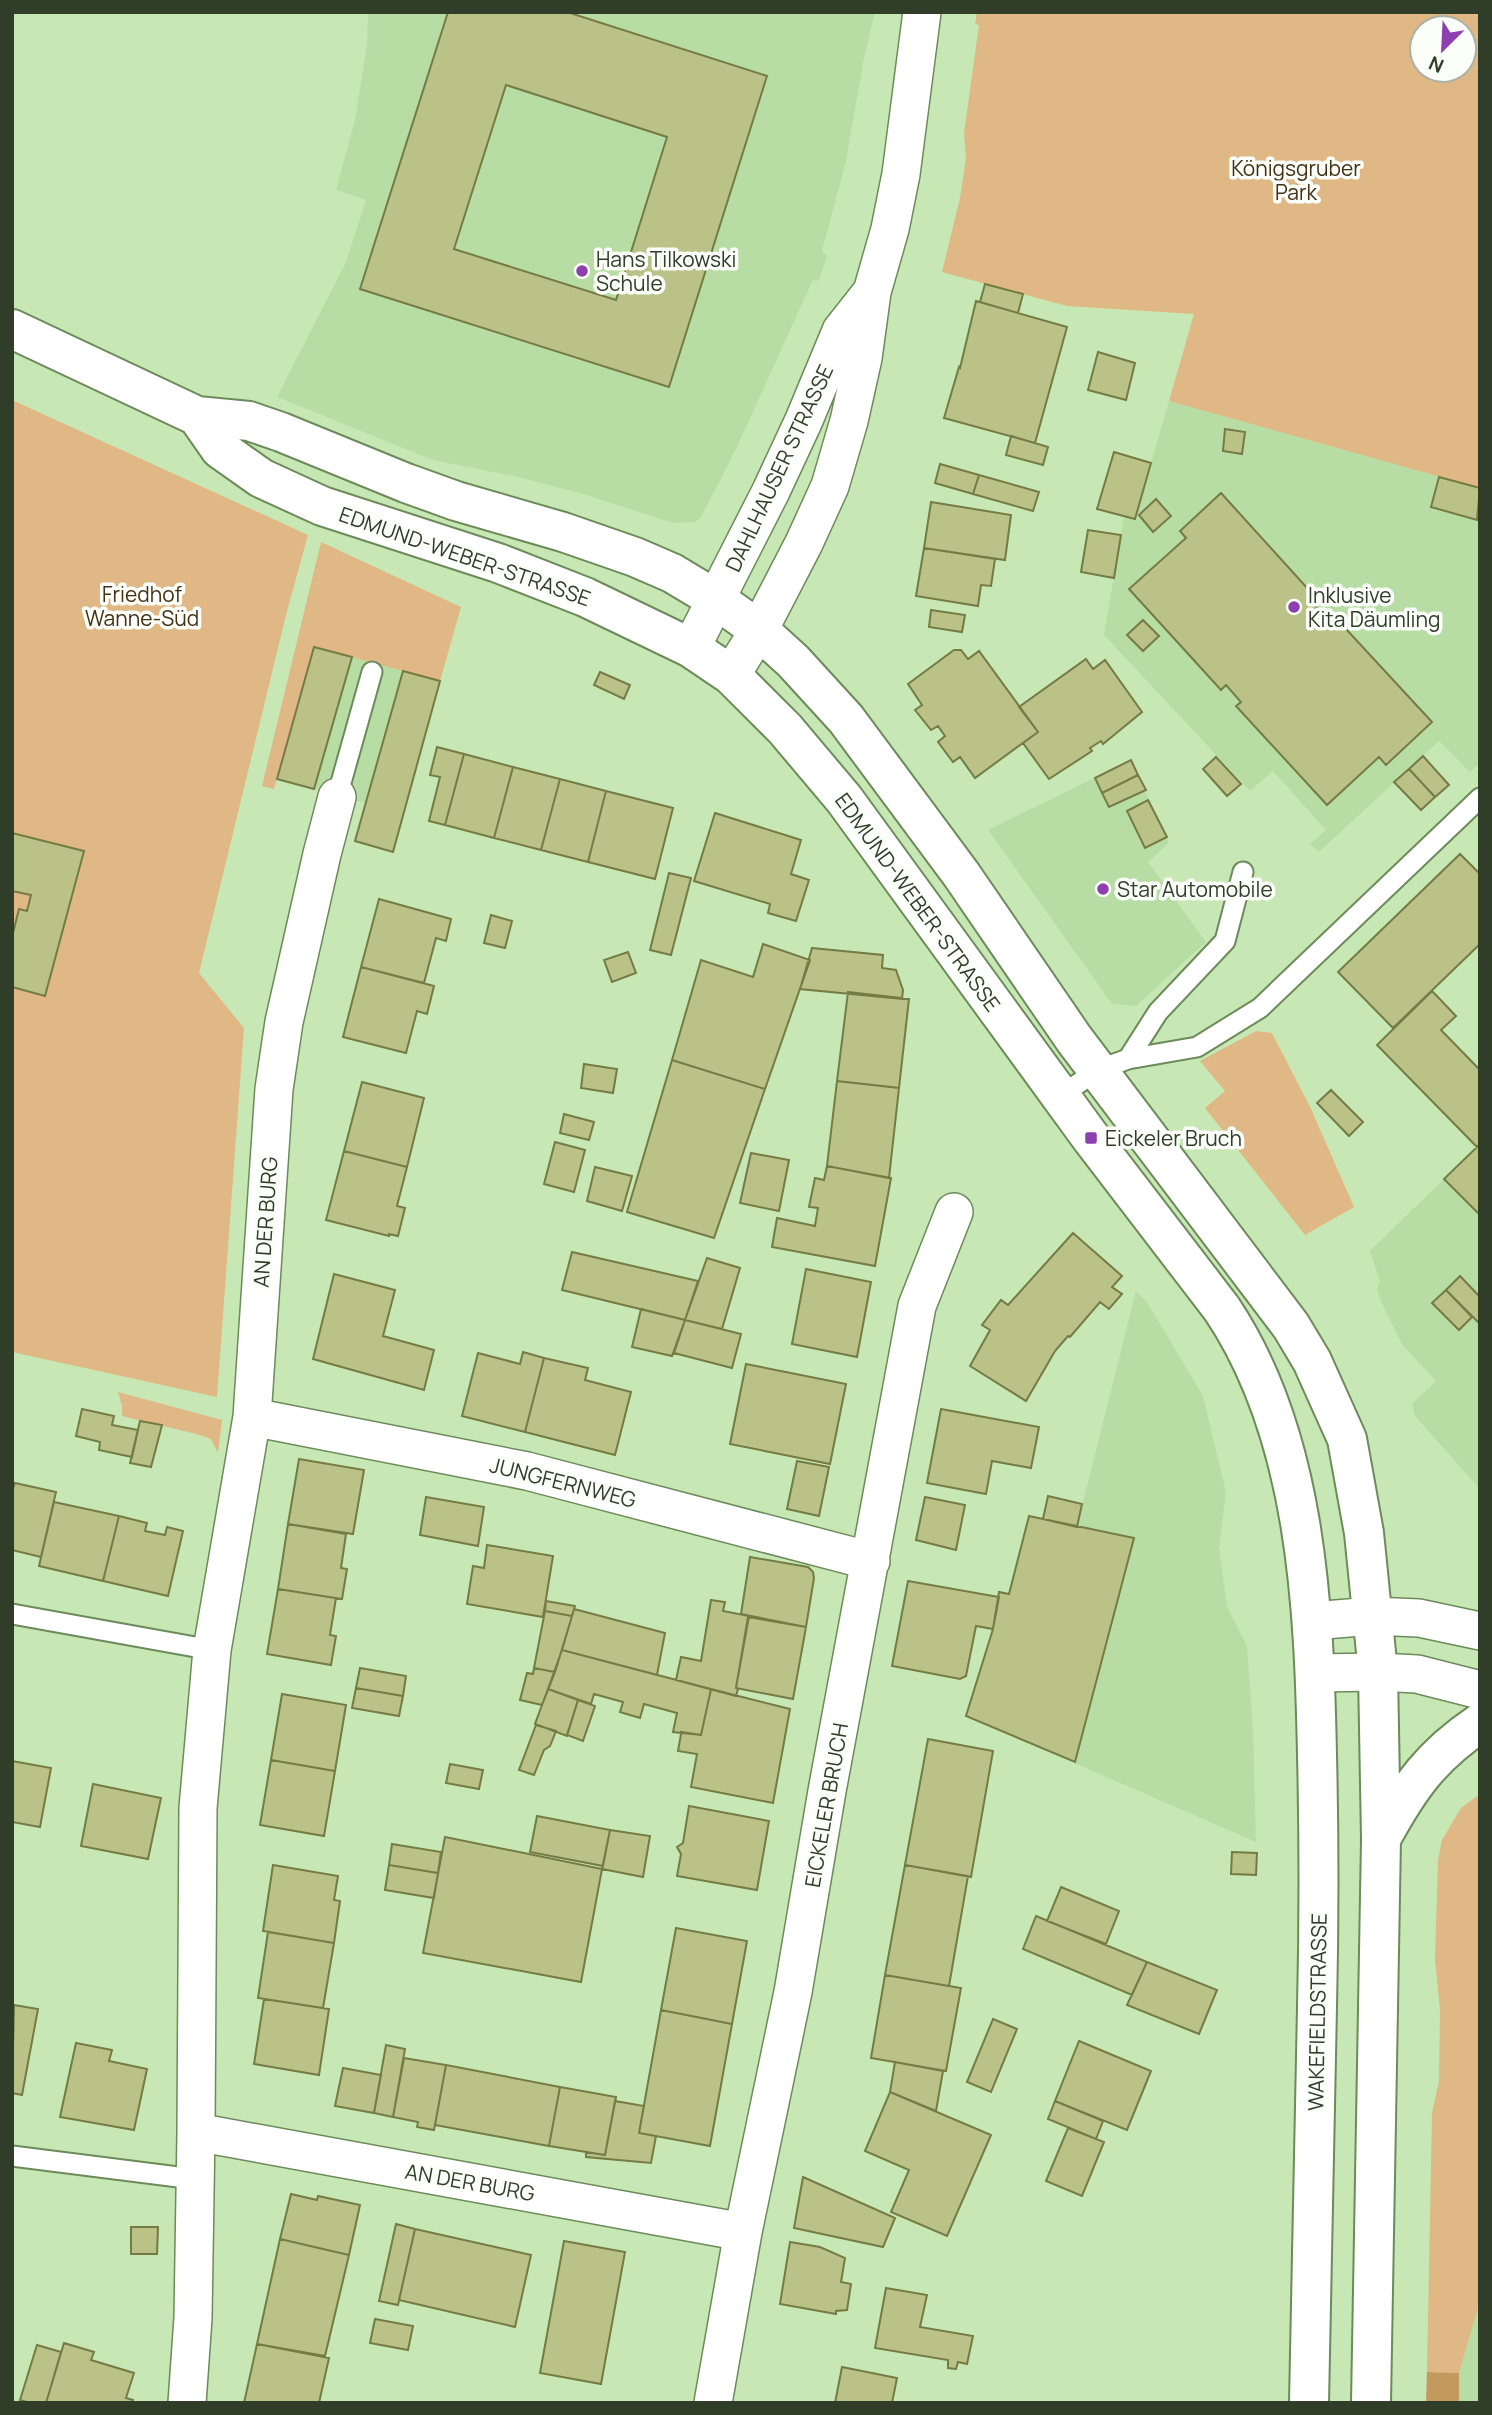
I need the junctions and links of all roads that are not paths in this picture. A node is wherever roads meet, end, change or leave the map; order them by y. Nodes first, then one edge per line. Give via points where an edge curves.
1 (922, 12) edge
2 (872, 292) junction
3 (12, 329) edge
4 (197, 416) junction
5 (717, 600) junction
6 (759, 630) junction
7 (691, 648) junction
8 (372, 672) dead end
9 (731, 675) junction
10 (337, 797) joint
11 (1480, 798) edge
12 (1243, 872) dead end
13 (1113, 1064) junction
14 (1060, 1096) junction
15 (954, 1212) dead end
16 (252, 1417) junction
17 (871, 1561) junction
18 (12, 1614) edge
19 (1373, 1616) junction
20 (1312, 1621) junction
21 (1480, 1631) edge
22 (212, 1650) junction
23 (1378, 1672) junction
24 (1316, 1673) junction
25 (1480, 1690) edge
26 (1480, 1723) edge
27 (1381, 1839) junction
28 (196, 2132) junction
29 (12, 2156) edge
30 (194, 2179) junction
31 (743, 2232) junction
32 (187, 2403) edge
33 (713, 2403) edge
34 (1309, 2403) edge
35 (1371, 2403) edge

1 - 2 street, DAHLHAUSER STRASSE via 901,174
2 - 5 street, DAHLHAUSER STRASSE via 842,331
2 - 6 street, DAHLHAUSER STRASSE via 863,358 830,485
3 - 4 main road, EDMUND-WEBER-STRASSE
4 - 5 main road, EDMUND-WEBER-STRASSE via 271,428 431,492 635,557
4 - 7 main road, EDMUND-WEBER-STRASSE via 220,449 261,478 322,506 560,587
5 - 6 main road, EDMUND-WEBER-STRASSE
5 - 7 street, DAHLHAUSER STRASSE
6 - 9 street, DAHLHAUSER STRASSE
6 - 13 main road, EDMUND-WEBER-STRASSE via 846,719 961,874 1074,1040
7 - 9 main road, EDMUND-WEBER-STRASSE
8 - 10 lane
9 - 14 main road, EDMUND-WEBER-STRASSE via 785,729 844,799
10 - 16 street, AN DER BURG via 284,1022 274,1089
11 - 13 lane via 1260,1008 1197,1048
12 - 13 lane via 1225,941
13 - 14 lane
13 - 19 main road, EDMUND-WEBER-STRASSE via 1312,1361 1347,1439
14 - 20 main road, EDMUND-WEBER-STRASSE via 1222,1309 1253,1359 1294,1482
15 - 17 street, EICKELER BRUCH via 917,1307
16 - 17 street, JUNGFERNWEG via 527,1471
16 - 22 street, AN DER BURG
17 - 31 street, EICKELER BRUCH via 793,1992
18 - 22 lane
19 - 20 street
19 - 21 street via 1419,1618
19 - 23 main road, EDMUND-WEBER-STRASSE
20 - 24 main road, WAKEFIELDSTRASSE
22 - 28 street, AN DER BURG via 198,1808
23 - 24 street
23 - 25 street via 1417,1674
23 - 27 main road
24 - 34 main road, WAKEFIELDSTRASSE via 1320,1883
26 - 27 main road via 1426,1768 1406,1793
27 - 35 main road
28 - 30 street, AN DER BURG
28 - 31 street, AN DER BURG
29 - 30 lane
30 - 32 street, AN DER BURG
31 - 33 street, EICKELER BRUCH

